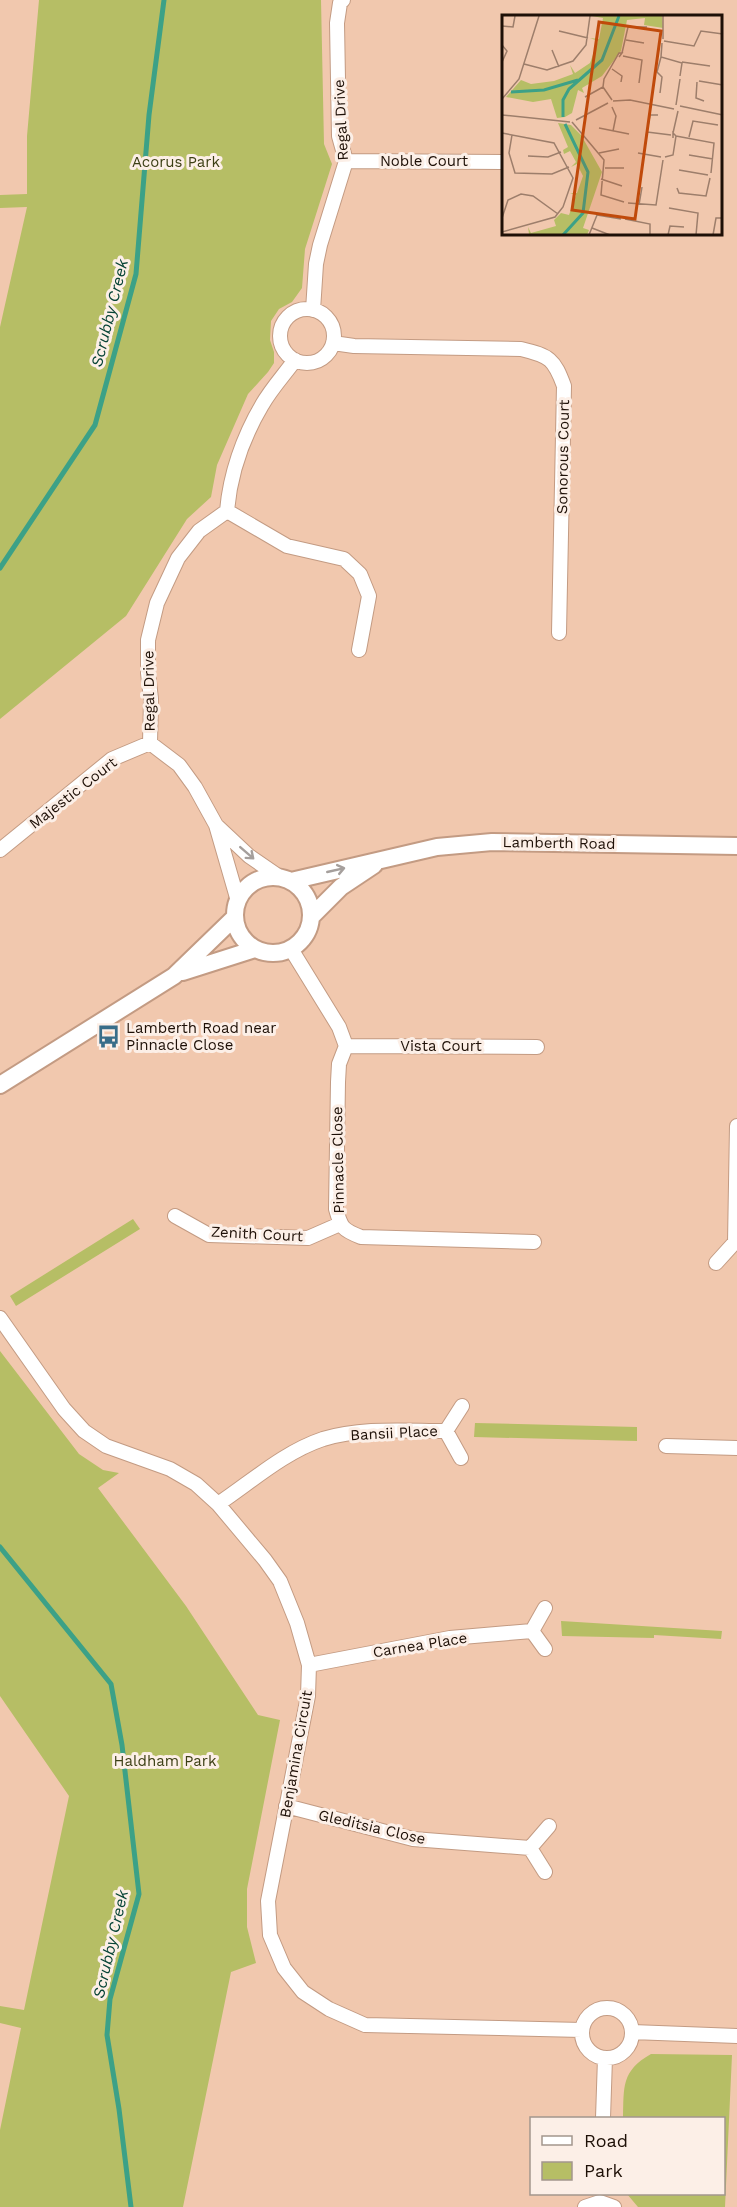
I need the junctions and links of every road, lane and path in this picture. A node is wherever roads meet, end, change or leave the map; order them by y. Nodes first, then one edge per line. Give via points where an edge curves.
1 (343, 0) edge
2 (346, 161) junction
3 (502, 162) edge
4 (313, 310) junction
5 (333, 343) junction
6 (295, 360) junction
7 (227, 511) junction
8 (560, 633) dead end
9 (359, 650) dead end
10 (150, 743) junction
11 (216, 825) junction
12 (737, 846) edge
13 (0, 850) edge
14 (382, 860) junction
15 (286, 879) junction
16 (236, 909) junction
17 (312, 916) junction
18 (255, 949) junction
19 (291, 949) junction
20 (174, 976) junction
21 (346, 1046) junction
22 (537, 1047) dead end
23 (0, 1085) edge
24 (737, 1126) edge
25 (736, 1187) edge
26 (175, 1216) dead end
27 (340, 1224) junction
28 (534, 1242) dead end
29 (736, 1242) edge
30 (716, 1263) dead end
31 (0, 1318) edge
32 (462, 1406) dead end
33 (446, 1431) junction
34 (666, 1446) dead end
35 (737, 1448) edge
36 (460, 1458) dead end
37 (218, 1504) junction
38 (545, 1608) dead end
39 (532, 1631) junction
40 (545, 1649) dead end
41 (309, 1665) junction
42 (286, 1806) junction
43 (549, 1826) dead end
44 (530, 1848) junction
45 (545, 1872) dead end
46 (582, 2030) junction
47 (632, 2032) junction
48 (737, 2036) edge
49 (605, 2058) junction
50 (603, 2117) edge
51 (600, 2198) edge
52 (585, 2207) edge
53 (614, 2207) edge

1 - 2 street, Regal Drive via 337,23 339,135
2 - 3 street, Noble Court
2 - 4 street, Regal Drive via 320,245
4 - 5 street via 332,326
4 - 6 street via 296,312 284,323 284,348
5 - 6 street via 318,360
5 - 8 street, Sonorous Court via 521,349 542,354 557,366 564,386
6 - 7 street via 262,406 243,447 229,488
7 - 9 street via 287,546 344,559 360,574 369,596
7 - 10 street, Regal Drive via 200,531 178,558 157,603 148,640
10 - 11 street, Regal Drive via 179,765
10 - 13 street, Majestic Court via 112,759
11 -> 15 street, Regal Drive via 249,856
11 - 16 street, Regal Drive
12 - 14 street, Lamberth Road via 492,842
15 -> 14 street, Lamberth Road
14 - 17 street, Lamberth Road via 341,887
15 - 16 street, Lamberth Road via 268,877 255,881 244,890
15 - 17 street via 306,895
16 - 18 street via 238,930
16 - 20 street, Lamberth Road
17 - 19 street, Lamberth Road via 306,935
18 - 19 street, Lamberth Road via 279,953
18 - 20 street, Lamberth Road
19 - 21 street via 339,1027
20 - 23 street, Lamberth Road
21 - 22 street, Vista Court
21 - 27 street, Pinnacle Close via 338,1082 336,1209
24 - 25 street
25 - 29 street
26 - 27 street, Zenith Court via 209,1234 308,1238
27 - 28 street, Pinnacle Close via 361,1237
29 - 30 street
31 - 37 street, Benjamina Circuit via 84,1431 106,1446 171,1469
32 - 33 street, Bansii Place
33 - 36 street, Bansii Place
33 - 37 street, Bansii Place via 361,1431 323,1439 293,1452
34 - 35 street
37 - 41 street, Benjamina Circuit via 280,1581
38 - 39 street
39 - 40 street
39 - 41 street, Carnea Place via 450,1638
41 - 42 street, Benjamina Circuit via 308,1696
42 - 44 street, Gleditsia Close via 413,1839
42 - 46 street, Benjamina Circuit via 268,1902 270,1935 284,1968 303,1992 365,2025
43 - 44 street
44 - 45 street
46 - 47 street via 588,2017 608,2008 627,2018
46 - 49 street via 585,2046
47 - 48 street
47 - 49 street via 621,2053
49 - 50 street
51 - 52 street
51 - 53 street

